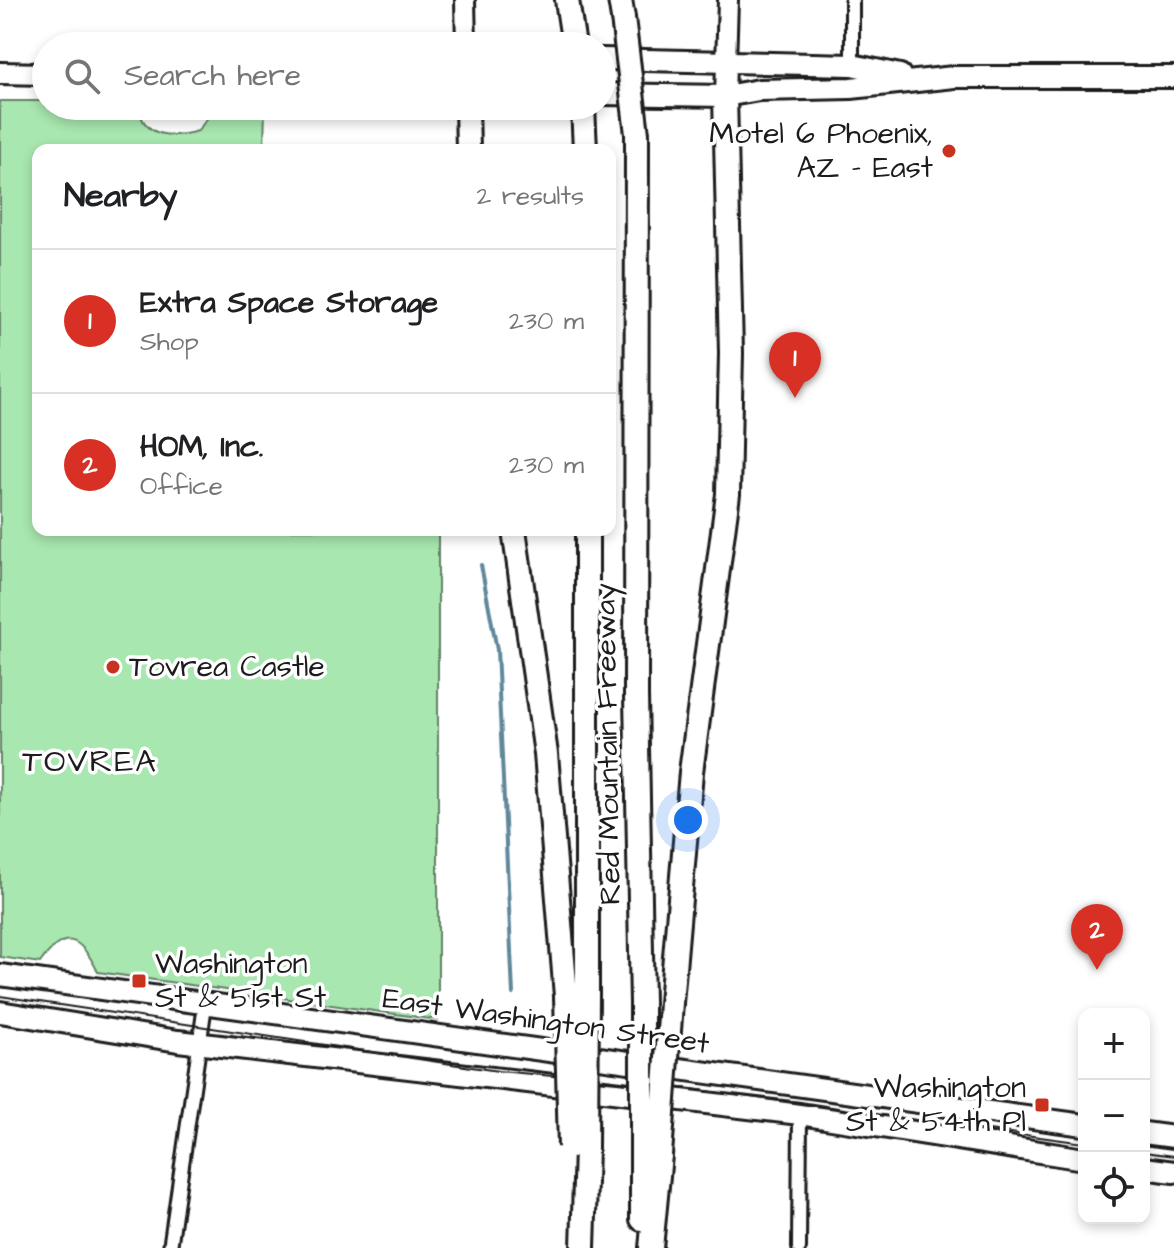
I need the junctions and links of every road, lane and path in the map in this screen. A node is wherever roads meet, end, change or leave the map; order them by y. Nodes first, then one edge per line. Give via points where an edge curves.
1 (465, 0) edge
2 (567, 0) edge
3 (728, 0) edge
4 (852, 0) edge
5 (621, 9) edge
6 (466, 32) edge
7 (572, 32) edge
8 (616, 59) edge
9 (729, 61) junction
10 (852, 65) junction
11 (0, 73) edge
12 (32, 74) edge
13 (1174, 77) edge
14 (916, 79) junction
15 (616, 94) edge
16 (725, 96) junction
17 (467, 120) edge
18 (584, 120) edge
19 (468, 144) edge
20 (585, 144) edge
21 (515, 536) edge
22 (587, 536) edge
23 (0, 975) edge
24 (577, 995) junction
25 (205, 1005) junction
26 (0, 1012) edge
27 (200, 1043) junction
28 (800, 1114) junction
29 (1078, 1124) edge
30 (1150, 1134) edge
31 (1174, 1137) edge
32 (651, 1155) junction
33 (1078, 1158) edge
34 (1150, 1169) edge
35 (1174, 1172) edge
36 (583, 1245) edge
37 (170, 1248) edge
38 (642, 1248) edge
39 (651, 1248) edge
40 (799, 1248) edge

1 - 6 main road
2 - 7 highway
3 - 9 main road
4 - 10 street
5 - 32 highway, Red Mountain Freeway, bridge via 637,134 636,696 642,1003
8 - 9 main road
9 - 10 main road
9 - 16 main road
10 - 14 main road
11 - 12 main road
13 - 14 main road
14 - 16 main road
15 - 16 main road
16 - 32 highway, bridge via 731,353 728,494 691,772 671,1003
17 - 19 highway
18 - 20 highway
21 - 24 highway
22 - 24 highway, Red Mountain Freeway
23 - 25 main road, East Washington Street
24 - 36 highway, Red Mountain Freeway, bridge
25 - 27 street
25 - 29 main road, East Washington Street
26 - 27 main road, East Washington Street
27 - 28 main road, East Washington Street
27 - 37 street
28 - 33 main road, East Washington Street
28 - 40 street
30 - 31 main road
32 - 38 highway, Red Mountain Freeway
32 - 39 highway
34 - 35 main road

